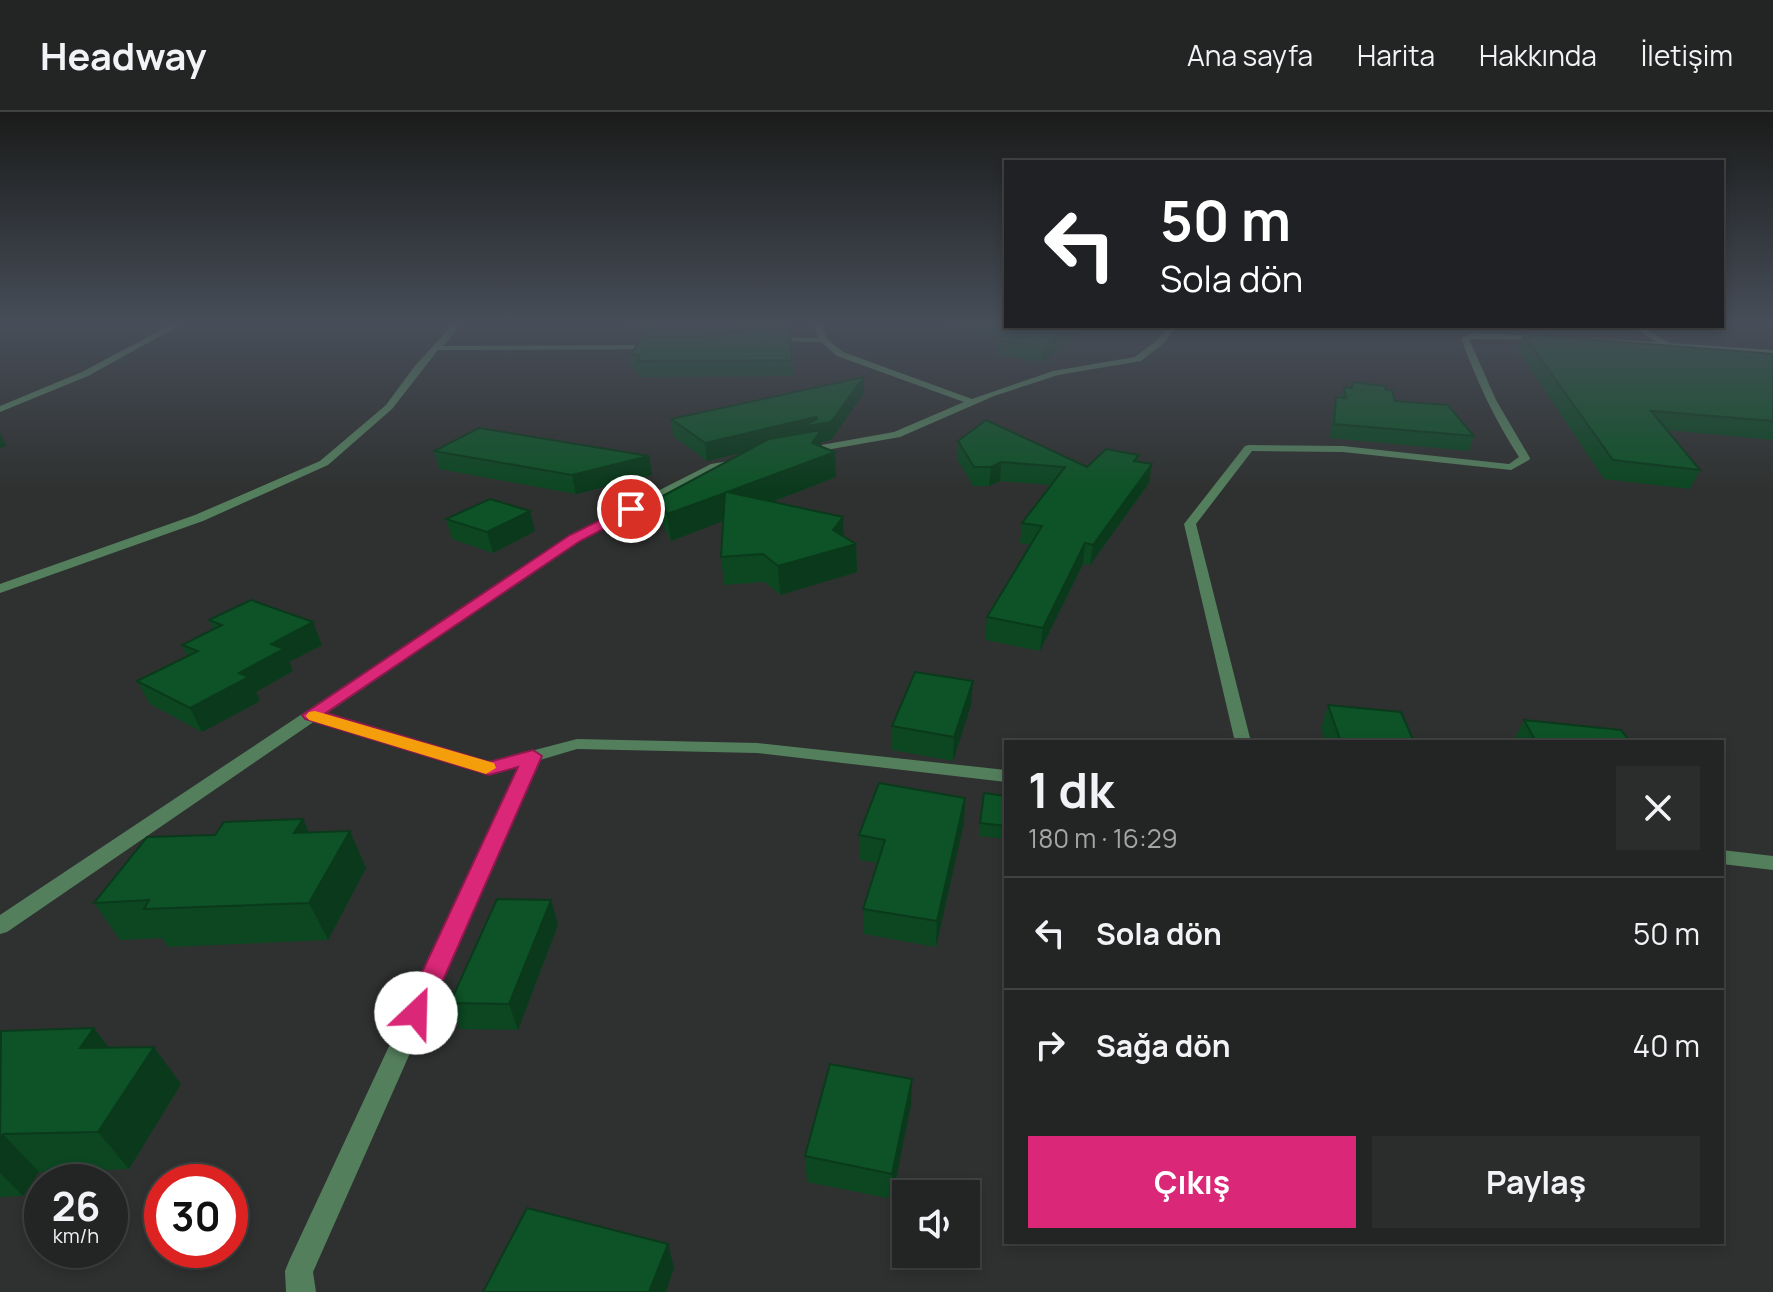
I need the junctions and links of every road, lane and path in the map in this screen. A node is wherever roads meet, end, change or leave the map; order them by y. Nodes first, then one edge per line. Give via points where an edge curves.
1 (73, 379) edge
2 (411, 379) edge
3 (909, 379) edge
4 (1039, 379) edge
5 (1482, 379) edge
6 (973, 402) junction
7 (0, 409) edge
8 (793, 453) edge
9 (762, 458) edge
10 (0, 589) edge
11 (311, 715) junction
12 (1243, 740) edge
13 (533, 756) junction
14 (1004, 776) edge
15 (1724, 857) edge
16 (1773, 863) edge
17 (0, 926) edge
18 (301, 1292) edge

1 - 7 street
2 - 10 street via 389,407 324,463 199,518
3 - 6 street
4 - 6 street
5 - 12 street via 1525,458 1511,467 1343,449 1249,448 1190,524
6 - 8 street via 896,435
9 - 11 street via 715,466 575,538
11 - 13 street via 489,768
11 - 17 street
13 - 14 street via 577,744 757,748
13 - 18 street via 299,1271
15 - 16 street

